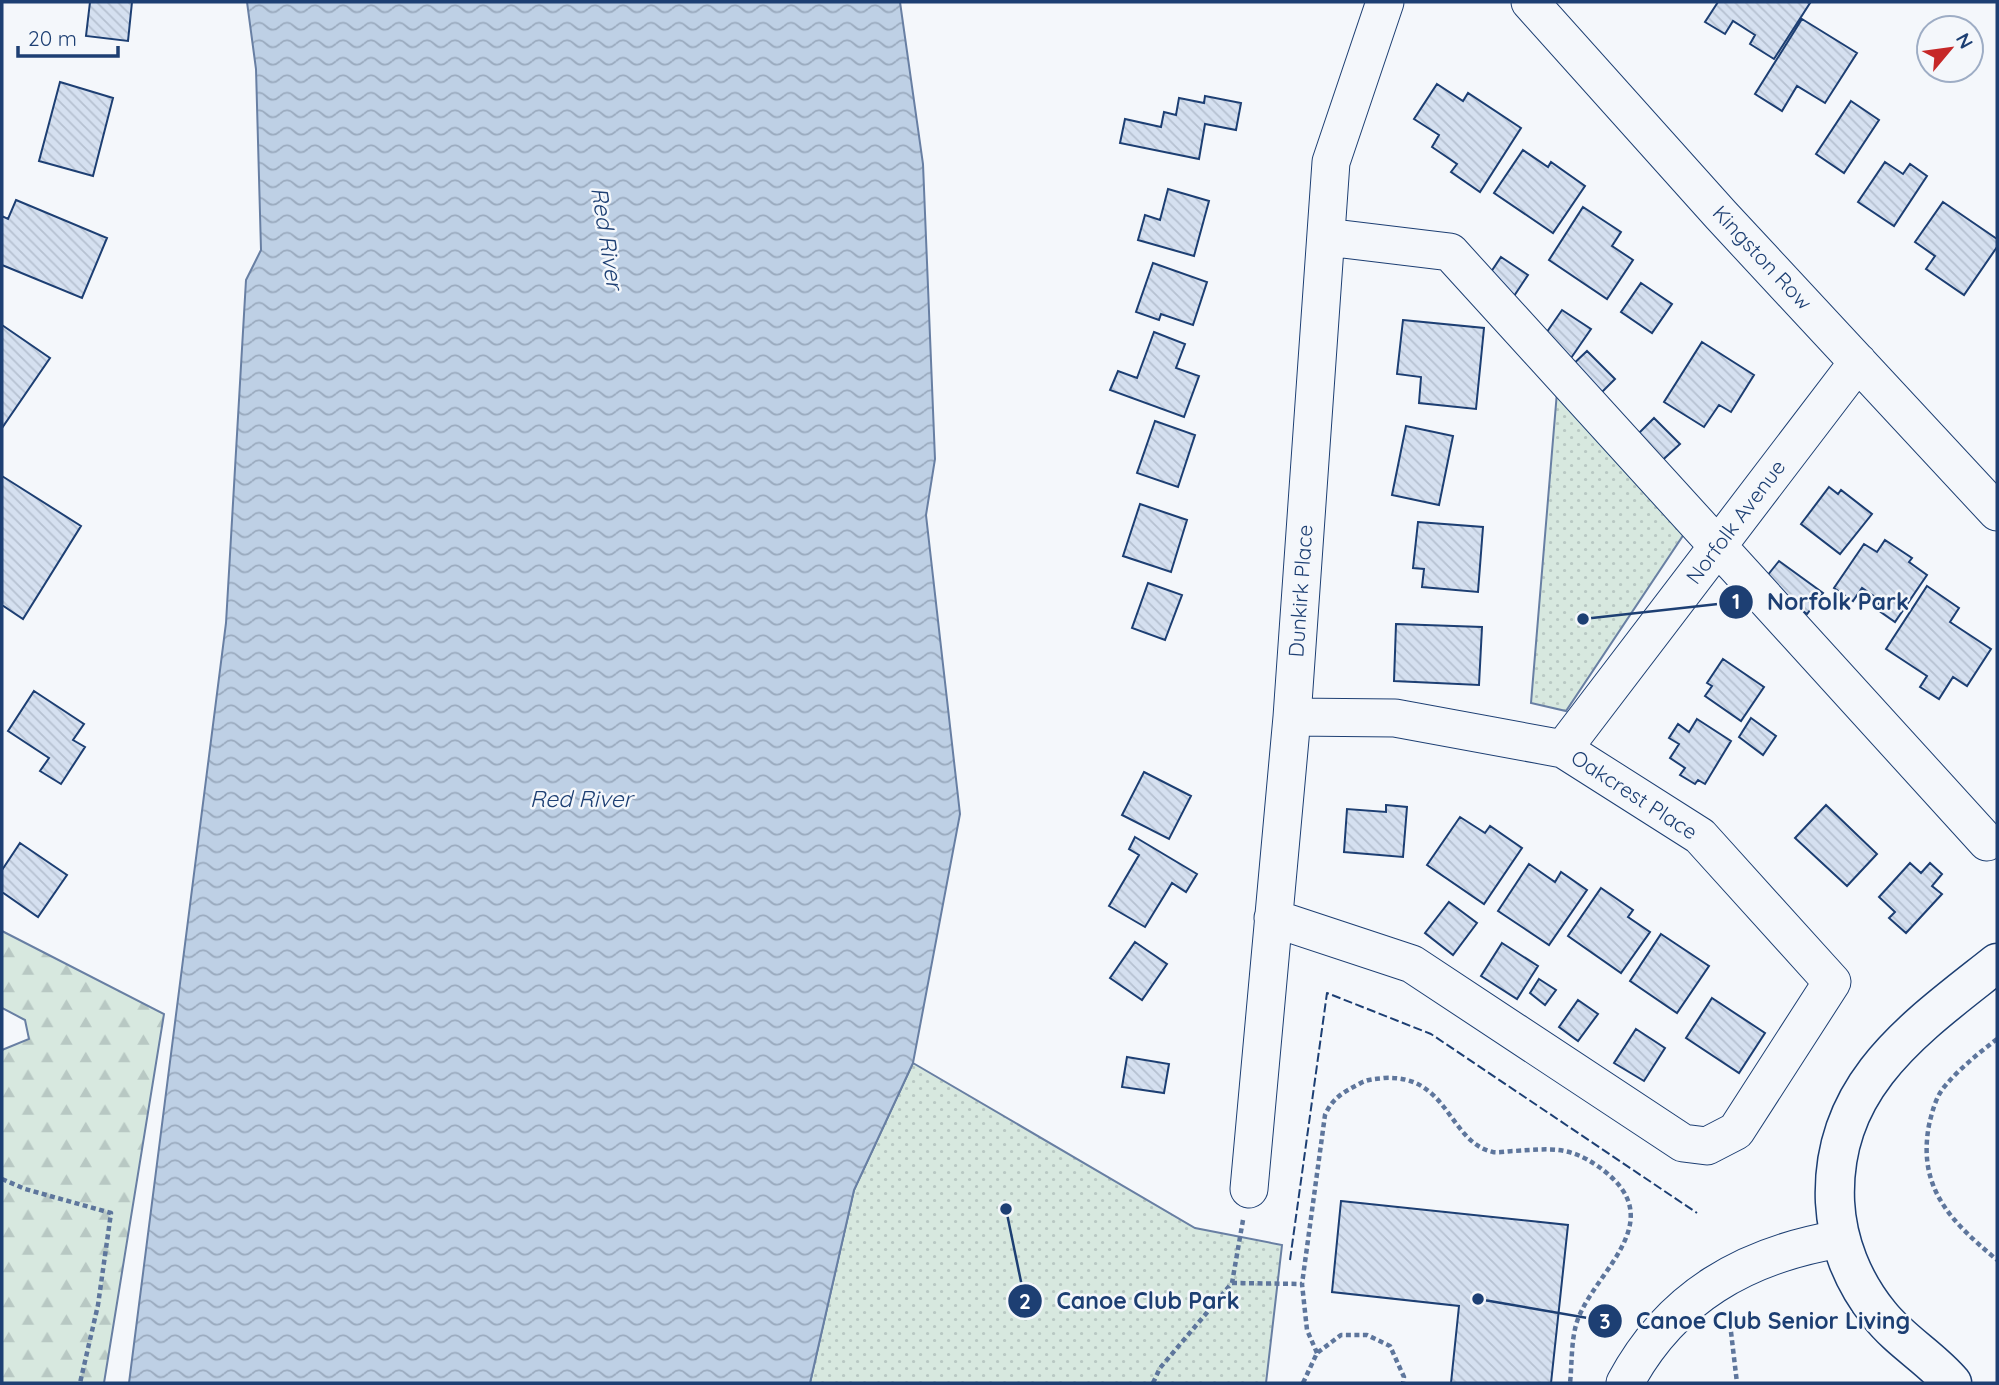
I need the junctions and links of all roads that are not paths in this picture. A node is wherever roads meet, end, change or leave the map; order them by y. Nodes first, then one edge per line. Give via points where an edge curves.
1 (1385, 2) edge
2 (1530, 2) edge
3 (1326, 237) junction
4 (1858, 362) junction
5 (1997, 512) edge
6 (1717, 548) junction
7 (1292, 717) junction
8 (1563, 749) junction
9 (1987, 842) dead end
10 (1273, 918) junction
11 (1997, 963) edge
12 (1249, 1189) road end
13 (1840, 1239) junction
14 (1636, 1375) edge
15 (1956, 1382) edge

1 - 3 street, Dunkirk Place via 1331,162
2 - 4 street, Kingston Row
3 - 6 street via 1450,252
3 - 7 street, Dunkirk Place
4 - 5 street, Kingston Row
4 - 6 street, Norfolk Avenue
6 - 8 street, Norfolk Avenue
6 - 9 street
7 - 8 street, Oakcrest Place via 1395,718
7 - 10 street, Dunkirk Place
8 - 10 street, Oakcrest Place via 1700,836 1832,982 1736,1130 1707,1146 1683,1143 1412,964
10 - 12 street, Dunkirk Place
11 - 13 main road via 1893,1050 1863,1089 1839,1145 1834,1181
13 - 14 street via 1797,1246 1734,1272 1658,1332
13 - 15 main road via 1856,1279 1878,1314 1908,1346

